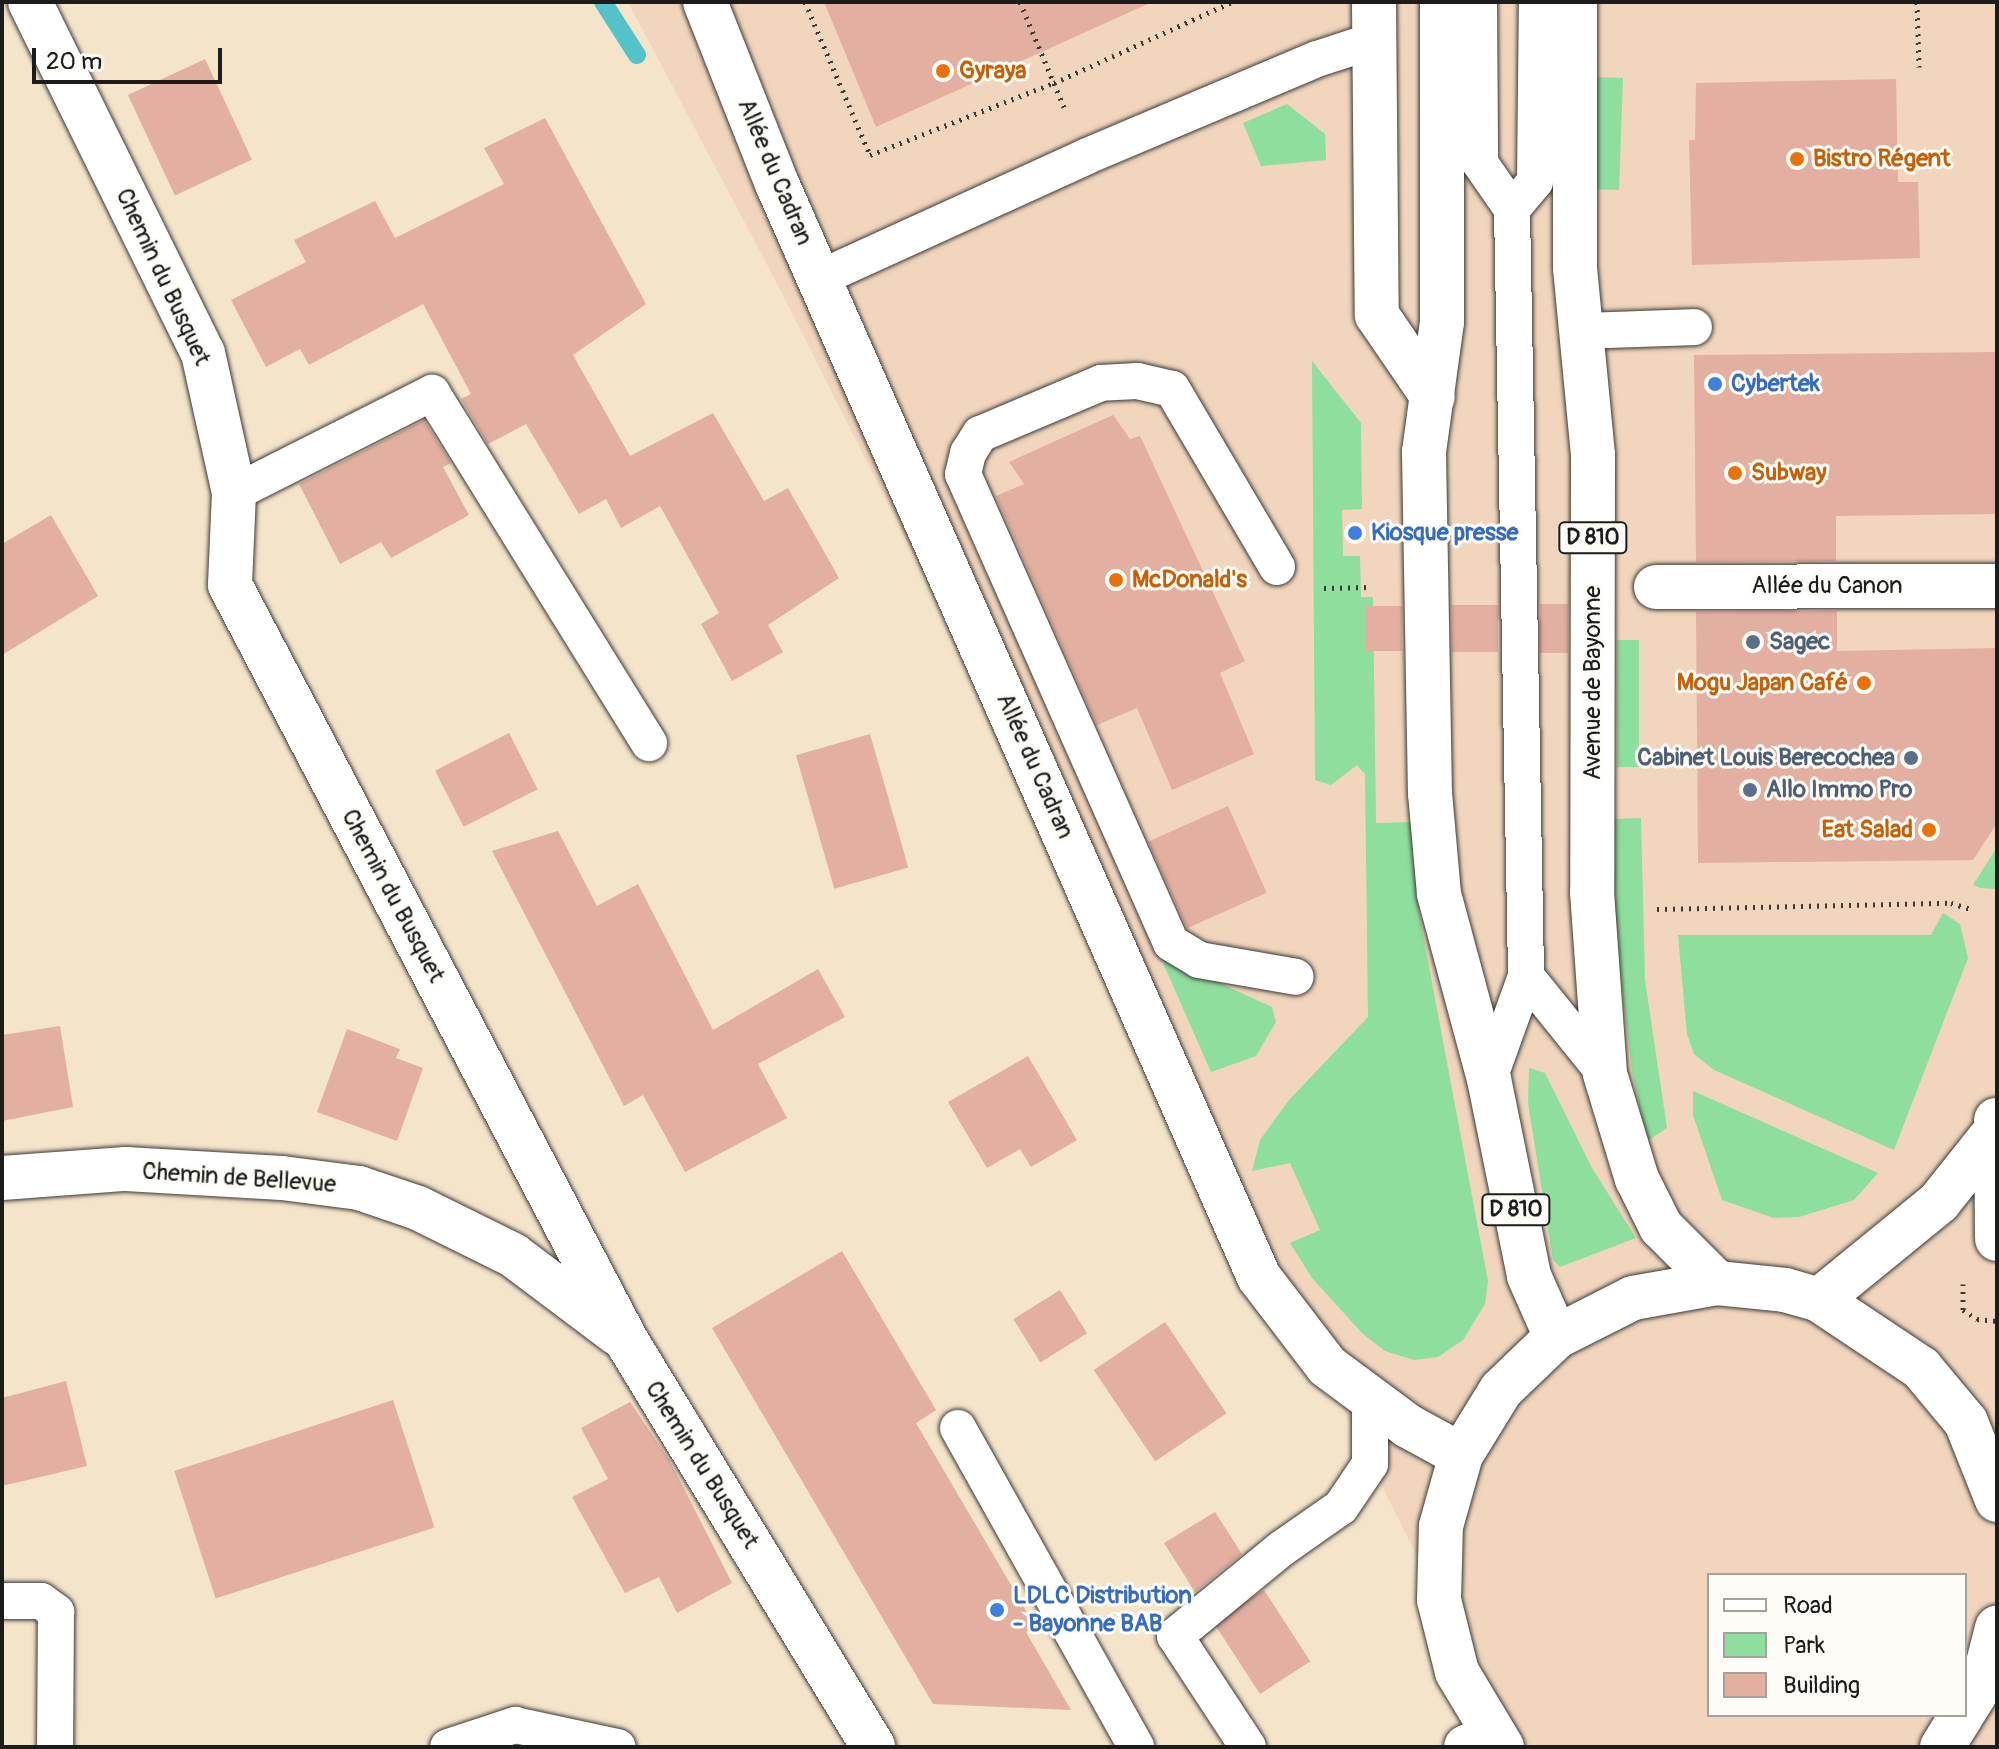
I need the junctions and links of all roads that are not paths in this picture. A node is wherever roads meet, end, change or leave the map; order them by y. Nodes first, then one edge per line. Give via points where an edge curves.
1 (30, 2) edge
2 (705, 2) edge
3 (1442, 2) edge
4 (1479, 2) edge
5 (1537, 2) edge
6 (1575, 2) edge
7 (1374, 21) edge
8 (1512, 209) junction
9 (820, 278) junction
10 (1694, 327) dead end
11 (1581, 331) junction
12 (1433, 397) junction
13 (234, 493) junction
14 (1277, 567) dead end
15 (1997, 586) edge
16 (1656, 587) dead end
17 (649, 743) dead end
18 (1526, 976) junction
19 (1296, 977) dead end
20 (1605, 1074) junction
21 (1489, 1079) junction
22 (1995, 1126) edge
23 (2, 1178) edge
24 (1997, 1239) edge
25 (1717, 1283) junction
26 (1819, 1300) junction
27 (1556, 1337) junction
28 (626, 1340) junction
29 (1370, 1398) junction
30 (958, 1428) dead end
31 (1461, 1455) junction
32 (1997, 1500) edge
33 (2, 1601) edge
34 (1997, 1628) edge
35 (1967, 1707) edge
36 (1487, 1743) edge
37 (55, 1747) edge
38 (448, 1747) edge
39 (618, 1747) edge
40 (873, 1747) edge
41 (1136, 1747) edge
42 (1248, 1747) edge

1 - 13 street, Chemin du Busquet via 203,353
2 - 9 street, Allée du Cadran
3 - 12 street, D 810 via 1442,322
4 - 8 lane via 1480,163
5 - 8 lane via 1535,182
6 - 11 street, Avenue de Bayonne / D 810 via 1575,268
7 - 9 lane via 1317,59
7 - 12 street via 1377,315
8 - 18 lane
9 - 29 street, Allée du Cadran via 1259,1277 1327,1366
10 - 11 lane
11 - 20 street, Avenue de Bayonne / D 810 via 1593,455 1592,892
12 - 21 street, D 810 via 1424,452 1430,793 1439,894
13 - 17 lane via 432,393
13 - 28 street, Chemin du Busquet via 230,585
14 - 19 lane via 1172,389 1137,381 1101,383 980,434 968,453 963,474 1171,943 1199,960
15 - 16 street, Allée du Canon
18 - 20 lane
18 - 21 lane
20 - 25 street, Avenue de Bayonne / D 810 via 1637,1179 1661,1227
21 - 27 street, D 810 via 1529,1276
22 - 24 street
22 - 26 street via 1939,1202
23 - 28 street, Chemin de Bellevue via 126,1169 359,1188 418,1208 513,1255
25 - 26 street via 1785,1290
25 - 27 street via 1633,1298
26 - 32 street via 1921,1368 1966,1422
27 - 31 street via 1501,1390
28 - 40 street, Chemin du Busquet
29 - 31 street, Allée du Cadran
29 - 42 lane via 1370,1464 1341,1507 1175,1636
30 - 41 lane
31 - 36 street via 1441,1526 1439,1600 1457,1672
33 - 37 lane via 41,1601 56,1612
34 - 35 street via 1984,1679
38 - 39 lane via 515,1725

